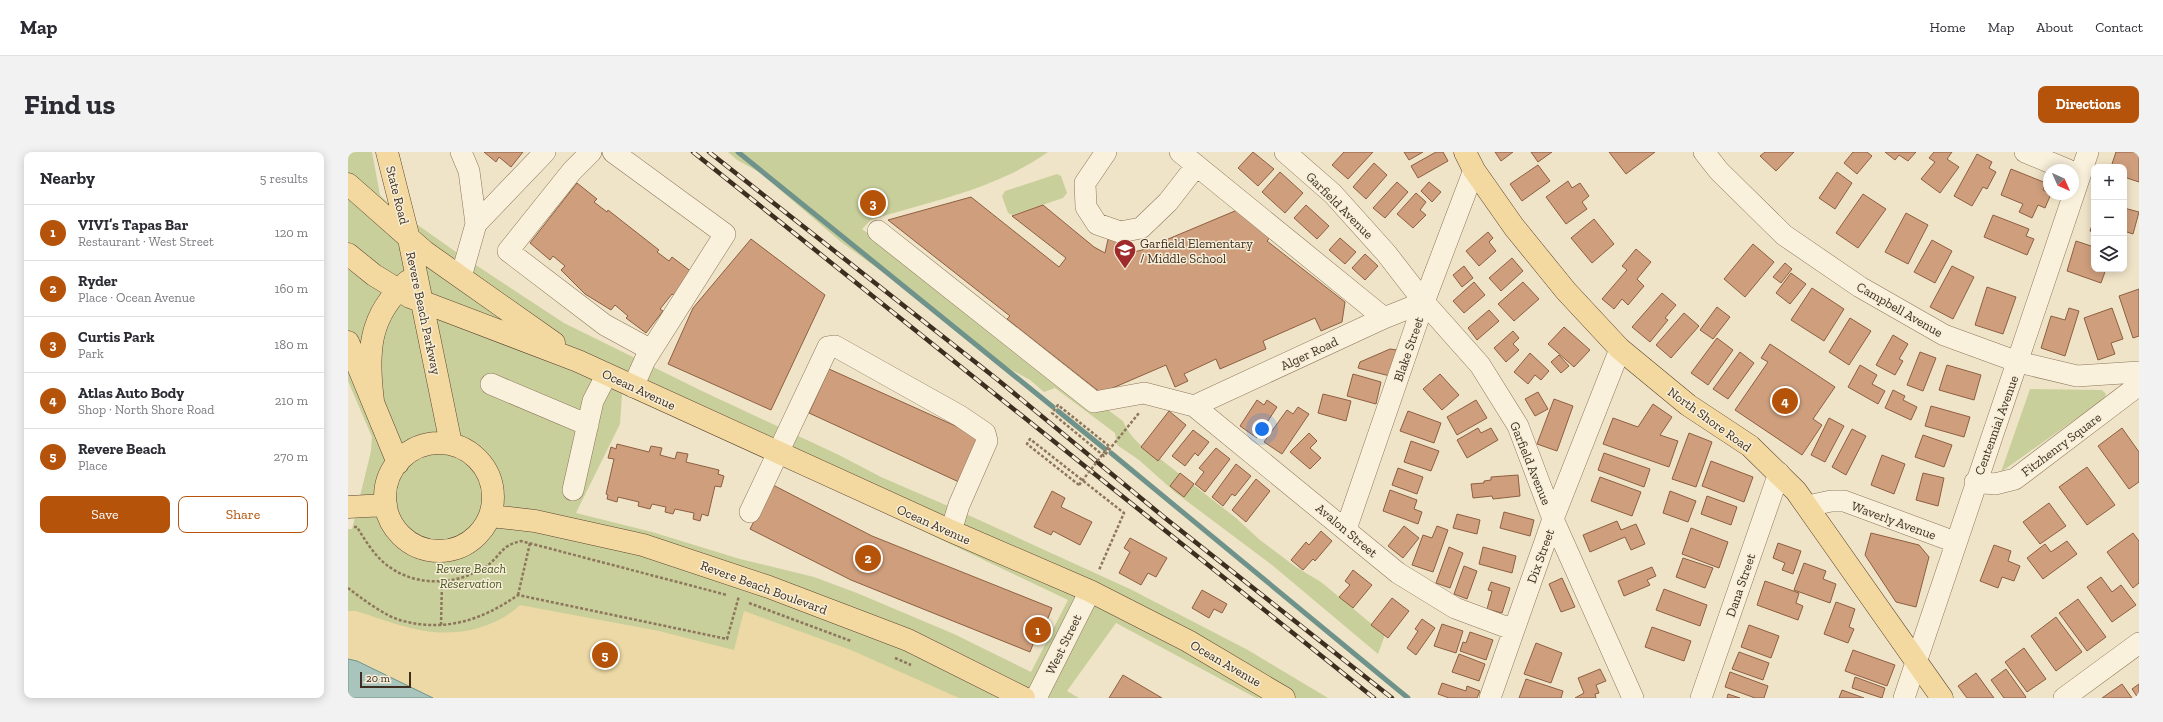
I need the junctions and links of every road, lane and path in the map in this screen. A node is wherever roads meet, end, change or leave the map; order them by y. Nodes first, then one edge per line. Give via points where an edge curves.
1 (387, 152) edge
2 (461, 152) edge
3 (545, 152) edge
4 (591, 152) edge
5 (613, 152) edge
6 (1106, 152) edge
7 (1180, 152) edge
8 (1285, 152) edge
9 (1704, 152) edge
10 (2025, 152) edge
11 (2088, 152) edge
12 (1469, 161) edge
13 (2054, 164) edge
14 (2079, 164) edge
15 (1196, 166) junction
16 (348, 184) edge
17 (2065, 200) edge
18 (476, 224) junction
19 (878, 231) dead end
20 (409, 239) junction
21 (348, 254) edge
22 (455, 273) junction
23 (416, 275) junction
24 (398, 290) junction
25 (422, 302) junction
26 (1424, 302) junction
27 (1384, 318) junction
28 (348, 342) edge
29 (1620, 349) junction
30 (651, 350) junction
31 (578, 361) junction
32 (2018, 362) junction
33 (2139, 372) edge
34 (607, 374) junction
35 (491, 384) dead end
36 (2139, 385) edge
37 (633, 387) junction
38 (1154, 396) junction
39 (372, 402) junction
40 (1194, 406) junction
41 (588, 425) junction
42 (451, 444) junction
43 (778, 453) junction
44 (398, 463) junction
45 (1779, 473) junction
46 (1975, 482) junction
47 (573, 490) dead end
48 (386, 505) junction
49 (1808, 506) junction
50 (348, 507) edge
51 (750, 512) dead end
52 (490, 516) junction
53 (1553, 519) junction
54 (348, 527) edge
55 (1346, 529) junction
56 (950, 532) junction
57 (1955, 542) junction
58 (530, 543) junction
59 (1099, 570) dead end
60 (442, 582) junction
61 (348, 588) edge
62 (742, 588) junction
63 (1090, 591) junction
64 (518, 595) junction
65 (442, 625) junction
66 (1514, 630) junction
67 (856, 643) dead end
68 (2139, 643) edge
69 (891, 656) dead end
70 (1917, 662) junction
71 (912, 666) dead end
72 (1024, 698) edge
73 (1036, 698) edge
74 (1284, 698) edge
75 (1490, 698) edge
76 (1633, 698) edge
77 (1701, 698) edge
78 (1904, 698) edge
79 (1942, 698) edge
80 (2064, 698) edge

1 - 20 main road, State Road
2 - 18 street via 469,171
3 - 18 street
4 - 30 street via 572,171 508,251 605,325
5 - 30 street via 725,234
6 - 15 street via 1085,183 1086,207 1097,224 1120,232 1141,228 1168,202
7 - 15 street
8 - 26 street, Garfield Avenue via 1333,194 1386,252
9 - 32 street, Campbell Avenue via 1719,171 1784,235 1860,287 1944,335
10 - 13 street
11 - 14 street, Centennial Avenue
12 - 26 street, Blake Street
12 - 29 main road, North Shore Road via 1514,227 1566,291
15 - 27 street
16 - 20 main road, Revere Beach Parkway
17 - 32 street, Centennial Avenue
18 - 22 street
19 - 38 street via 1094,402 1144,393
20 - 22 main road, Ocean Avenue
20 - 23 main road, Revere Beach Parkway
21 - 24 main road, Ocean Avenue
22 - 23 main road via 433,268
22 - 31 main road, Ocean Avenue
23 - 24 main road
23 - 25 main road, Revere Beach Parkway
24 - 25 main road, Ocean Avenue
24 - 39 main road via 385,305 374,329 370,362
25 - 31 main road, Ocean Avenue
25 - 42 main road, Revere Beach Parkway
26 - 27 street, Alger Road
26 - 53 street, Garfield Avenue via 1480,365 1518,426
26 - 55 street, Blake Street
27 - 40 street, Alger Road
28 - 39 main road
29 - 45 main road, North Shore Road via 1688,404 1750,446
29 - 53 street, Dix Street
30 - 37 street
31 - 34 main road, Ocean Avenue
32 - 33 street, Campbell Avenue via 2077,376
32 - 46 street, Centennial Avenue
34 - 37 main road, Ocean Avenue
34 - 41 street via 593,401
35 - 41 street
36 - 46 street, Fitzhenry Square via 2015,479 1995,484
37 - 43 main road, Ocean Avenue
38 - 40 street
38 - 59 path, bridge via 1104,456 1052,413 1058,405 1109,446 1079,485 1027,444 1030,439 1124,514
39 - 44 main road
40 - 55 street, Avalon Street
41 - 47 street
42 - 44 main road via 438,443 419,447
42 - 52 main road via 474,456 487,471 493,491
43 - 51 street
43 - 56 main road, Ocean Avenue
43 - 56 street via 828,347 835,346 960,416 985,433 988,441 959,505
44 - 48 main road via 386,485
45 - 49 main road, North Shore Road
45 - 77 street, Dana Street
46 - 57 street, Centennial Avenue
48 - 50 main road
48 - 52 main road via 390,520 403,538 413,545 439,552 454,550 476,538
49 - 57 street, Waverly Avenue via 1844,501
49 - 70 main road, North Shore Road
52 - 62 main road, Revere Beach Boulevard via 535,521 643,545
53 - 66 street, Dix Street
53 - 76 street, Garfield Avenue
54 - 60 path via 357,527 379,558 396,571 417,580
55 - 66 street, Avalon Street via 1398,573 1455,608
56 - 63 main road, Ocean Avenue
57 - 70 street, Centennial Avenue
58 - 60 path via 521,541 508,544 486,566 459,579
58 - 62 path
58 - 64 path
60 - 65 path
61 - 65 path via 365,602 402,621
62 - 64 path via 727,639
62 - 67 path via 791,620
62 - 72 main road, Revere Beach Boulevard via 908,640
63 - 73 street, West Street
63 - 74 main road, Ocean Avenue via 1188,641
64 - 65 path via 498,609 476,619
66 - 75 street, Dix Street
68 - 80 street
69 - 71 path
70 - 78 street, Centennial Avenue
70 - 79 main road, North Shore Road

